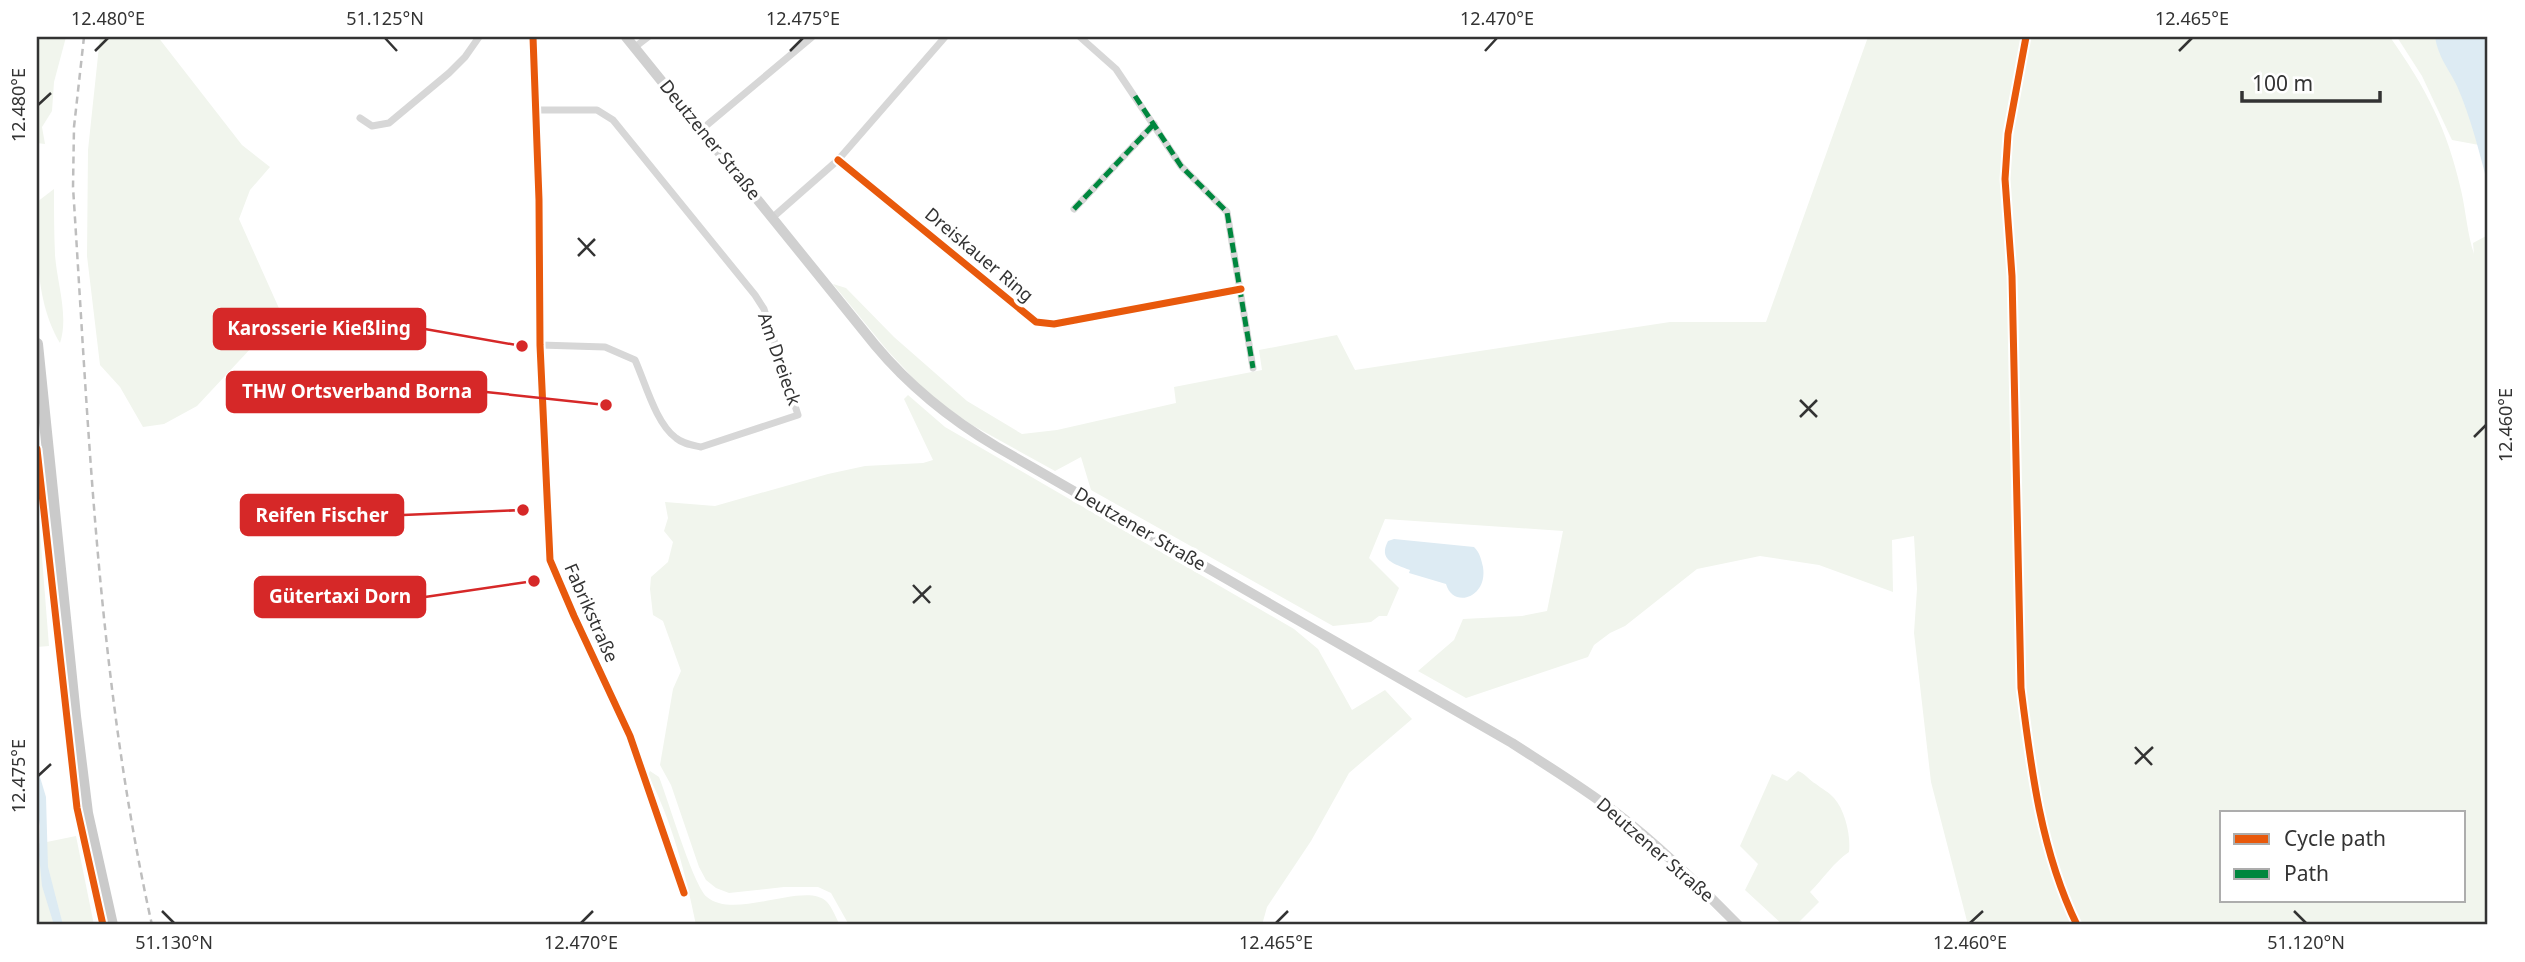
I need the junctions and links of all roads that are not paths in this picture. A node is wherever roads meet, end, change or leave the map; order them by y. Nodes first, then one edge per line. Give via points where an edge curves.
1 (479, 37) edge
2 (533, 37) edge
3 (626, 37) edge
4 (648, 37) edge
5 (812, 37) edge
6 (944, 37) edge
7 (1082, 38) edge
8 (635, 47) junction
9 (536, 110) junction
10 (360, 118) dead end
11 (1154, 124) junction
12 (701, 130) junction
13 (838, 160) junction
14 (1074, 209) dead end
15 (772, 218) junction
16 (1241, 289) junction
17 (37, 344) edge
18 (540, 345) junction
19 (1253, 368) dead end
20 (684, 893) dead end
21 (112, 925) edge
22 (1738, 925) edge

1 - 10 street via 450,73 389,124 372,127
2 - 9 street, Fabrikstraße
3 - 8 main road, Deutzener Straße
4 - 8 street
5 - 12 street
6 - 13 street
7 - 11 street via 1116,69
8 - 12 main road, Deutzener Straße
9 - 18 street, Fabrikstraße
9 - 18 street, Am Dreieck via 597,110 613,120 764,309 798,415 701,447 685,444 673,437 660,419 635,360 605,347
11 - 14 street
11 - 16 street via 1181,166 1227,212
12 - 15 main road, Deutzener Straße
13 - 15 street
13 - 16 street, Dreiskauer Ring via 1036,322 1054,324
15 - 22 main road, Deutzener Straße via 892,365 948,416 1553,769 1640,832
16 - 19 street
17 - 21 main road via 87,813
18 - 20 street, Fabrikstraße via 551,560 630,736

